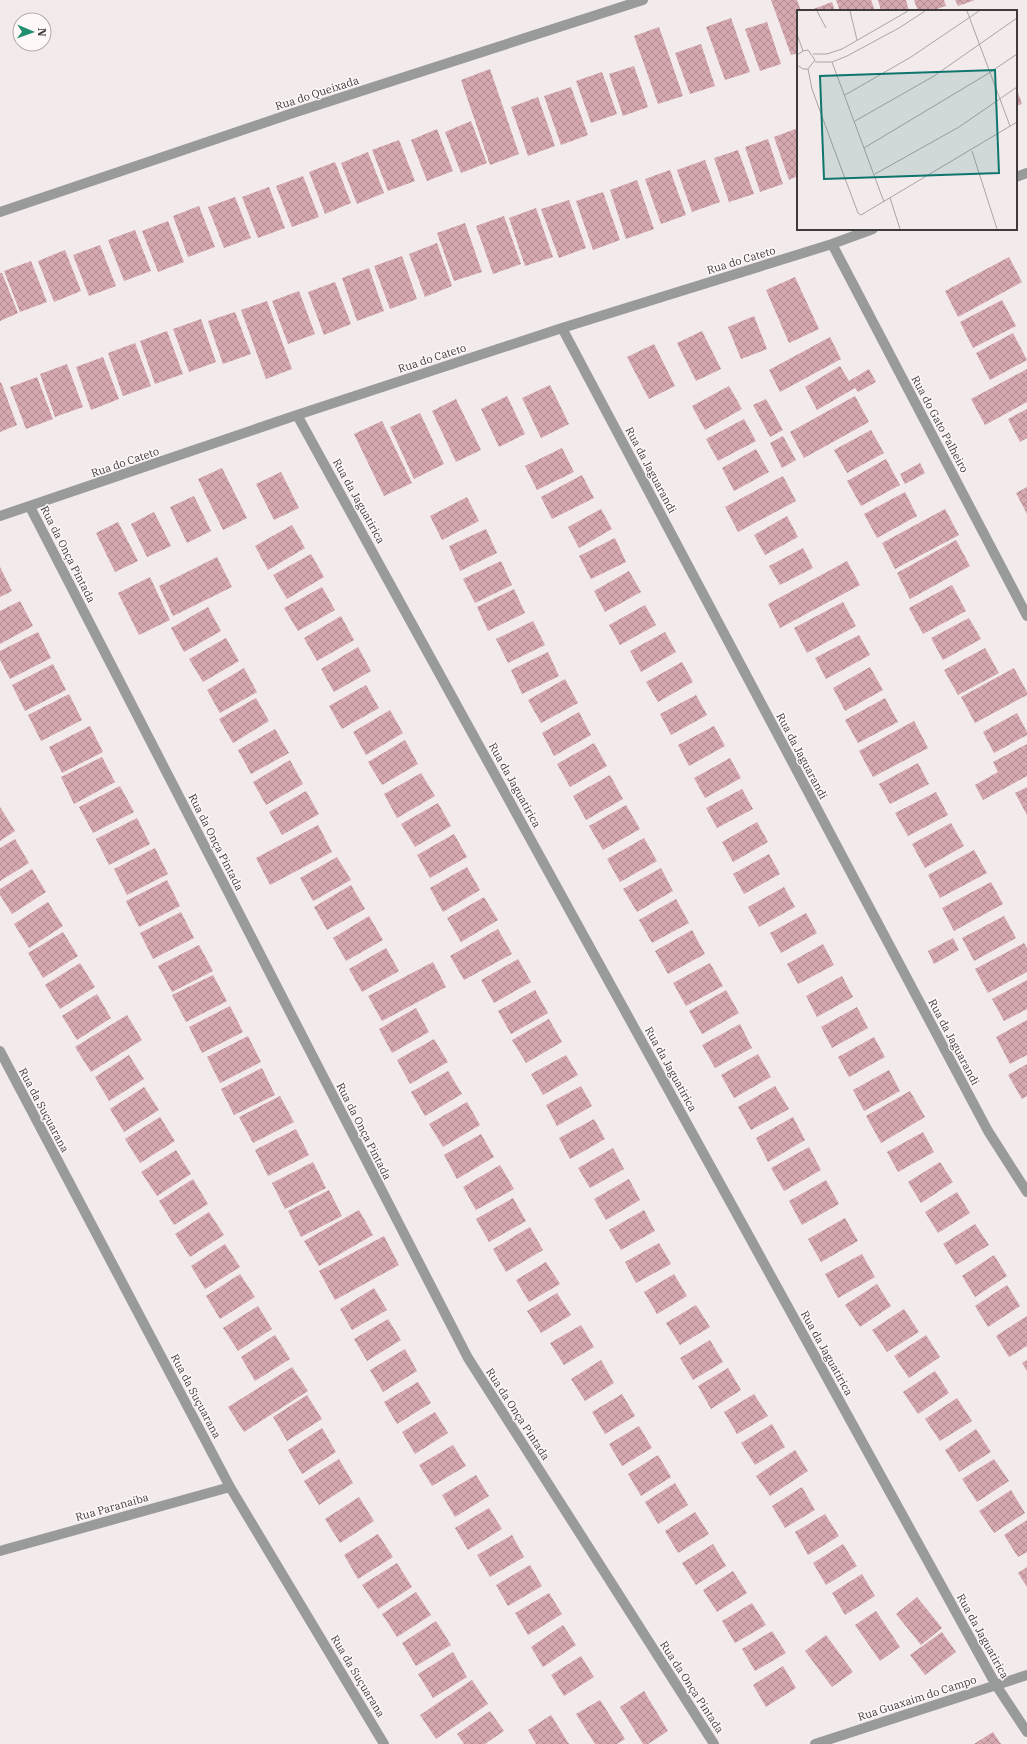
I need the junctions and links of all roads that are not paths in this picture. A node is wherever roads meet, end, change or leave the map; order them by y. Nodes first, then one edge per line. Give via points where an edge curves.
1 (643, 0) edge
2 (1027, 173) edge
3 (1017, 177) edge
4 (0, 212) edge
5 (870, 230) edge
6 (832, 244) junction
7 (562, 328) junction
8 (297, 415) junction
9 (30, 507) junction
10 (0, 516) edge
11 (1027, 616) edge
12 (0, 1052) edge
13 (1027, 1192) edge
14 (230, 1487) junction
15 (0, 1551) edge
16 (1027, 1675) edge
17 (996, 1685) junction
18 (1027, 1732) edge
19 (384, 1744) edge
20 (714, 1744) edge
21 (815, 1744) edge

1 - 4 street, Rua do Queixada via 290,114
2 - 3 street
5 - 6 street, Rua do Cateto
6 - 7 street, Rua do Cateto
6 - 11 street, Rua do Gato Palheiro
7 - 8 street, Rua do Cateto
7 - 13 street, Rua da Jaguarandi via 988,1132
8 - 9 street, Rua do Cateto
8 - 17 street, Rua da Jaguatirica
9 - 10 street, Rua do Cateto
9 - 20 street, Rua da Onça Pintada via 468,1358
12 - 14 street, Rua da Suçuarana
14 - 15 street, Rua Paranaíba
14 - 19 street, Rua da Suçuarana
16 - 17 street, Rua Guaxaim do Campo
17 - 18 street, Rua da Jaguatirica
17 - 21 street, Rua Guaxaim do Campo

